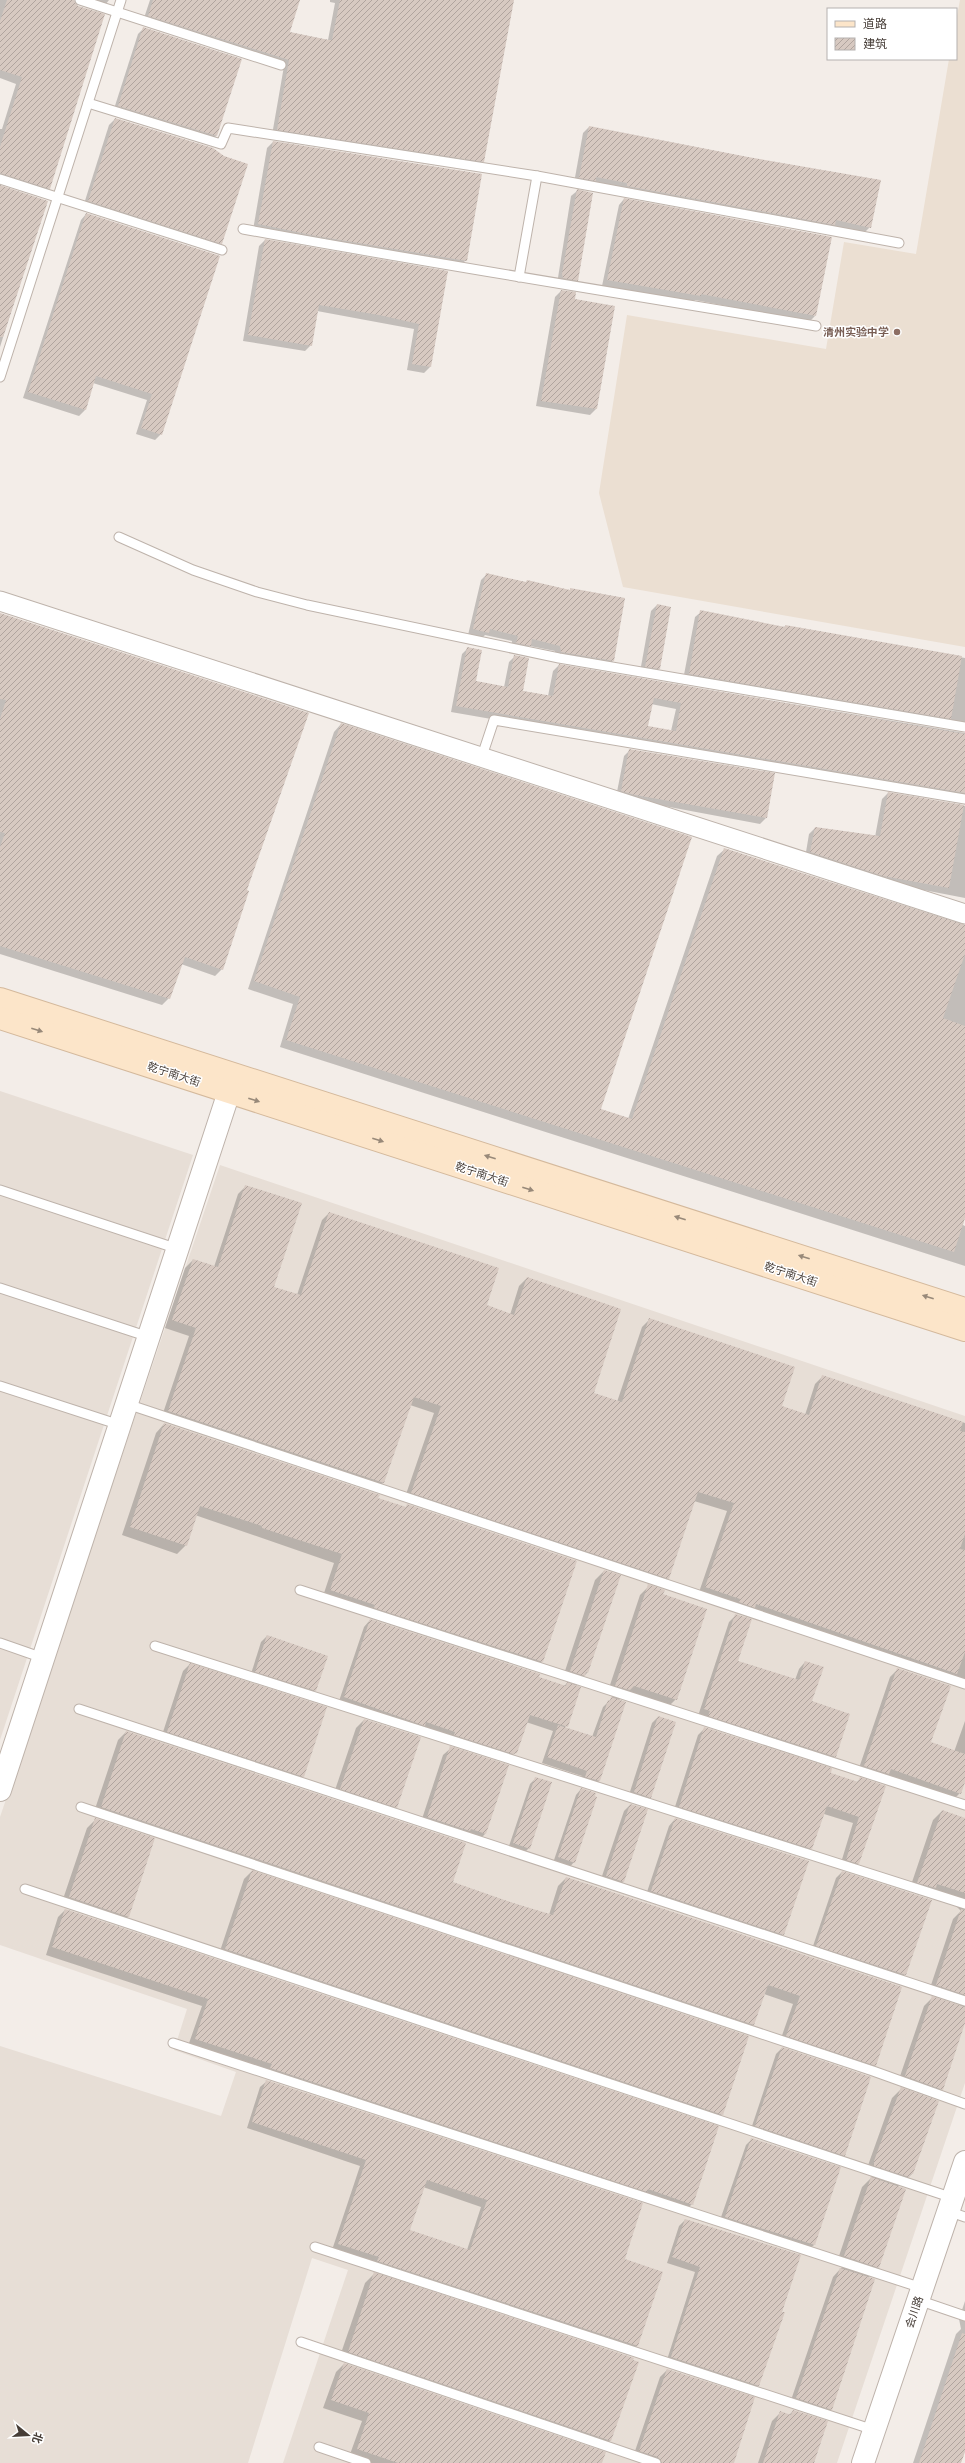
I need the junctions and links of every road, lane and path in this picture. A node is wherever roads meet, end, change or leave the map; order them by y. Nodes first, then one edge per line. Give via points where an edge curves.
1 (80, 0) edge
2 (121, 0) edge
3 (118, 12) junction
4 (281, 65) dead end
5 (88, 103) junction
6 (536, 176) junction
7 (0, 179) edge
8 (58, 197) junction
9 (244, 229) dead end
10 (899, 243) dead end
11 (222, 250) dead end
12 (519, 276) junction
13 (816, 326) dead end
14 (0, 377) edge
15 (119, 537) dead end
16 (0, 600) edge
17 (965, 727) edge
18 (482, 756) junction
19 (965, 800) edge
20 (965, 914) edge
21 (0, 999) edge
22 (0, 1018) edge
23 (229, 1092) junction
24 (0, 1190) edge
25 (178, 1249) junction
26 (0, 1288) edge
27 (965, 1309) edge
28 (965, 1330) edge
29 (149, 1337) junction
30 (0, 1386) edge
31 (127, 1404) junction
32 (120, 1425) junction
33 (300, 1590) dead end
34 (0, 1643) edge
35 (155, 1646) dead end
36 (44, 1658) junction
37 (965, 1684) edge
38 (79, 1709) dead end
39 (0, 1790) edge
40 (965, 1805) edge
41 (81, 1807) dead end
42 (25, 1889) dead end
43 (965, 1904) edge
44 (965, 2001) edge
45 (172, 2044) dead end
46 (965, 2104) edge
47 (965, 2162) edge
48 (955, 2209) edge
49 (315, 2247) dead end
50 (920, 2294) junction
51 (965, 2316) edge
52 (301, 2342) dead end
53 (874, 2430) junction
54 (319, 2447) dead end
55 (366, 2463) edge
56 (656, 2463) edge
57 (862, 2463) edge

1 - 3 lane
2 - 3 lane
3 - 4 lane
3 - 5 lane
5 - 6 lane via 222,144 228,128
5 - 8 lane
6 - 10 lane
6 - 12 lane
7 - 8 lane
8 - 11 lane
8 - 14 lane
9 - 12 lane via 433,264
12 - 13 lane
15 - 17 lane via 193,570 307,606 559,658
16 - 18 street
18 - 19 lane via 494,720
18 - 20 street
27 -> 21 main road, 乾宁南大街
22 -> 23 main road, 乾宁南大街
23 - 25 street
23 -> 28 main road, 乾宁南大街
24 - 25 lane
25 - 29 street
26 - 29 lane
29 - 31 street
30 - 32 lane
31 - 32 street
31 - 37 lane
32 - 36 street
33 - 40 lane
34 - 36 lane
35 - 43 lane
36 - 39 street via 9,1751
38 - 44 lane
41 - 46 lane via 865,2068
42 - 48 lane
45 - 50 lane
47 - 48 street, 会川路
48 - 50 street, 会川路
49 - 53 lane
50 - 51 lane
50 - 53 street, 会川路
52 - 56 lane
53 - 57 street, 会川路
54 - 55 lane

